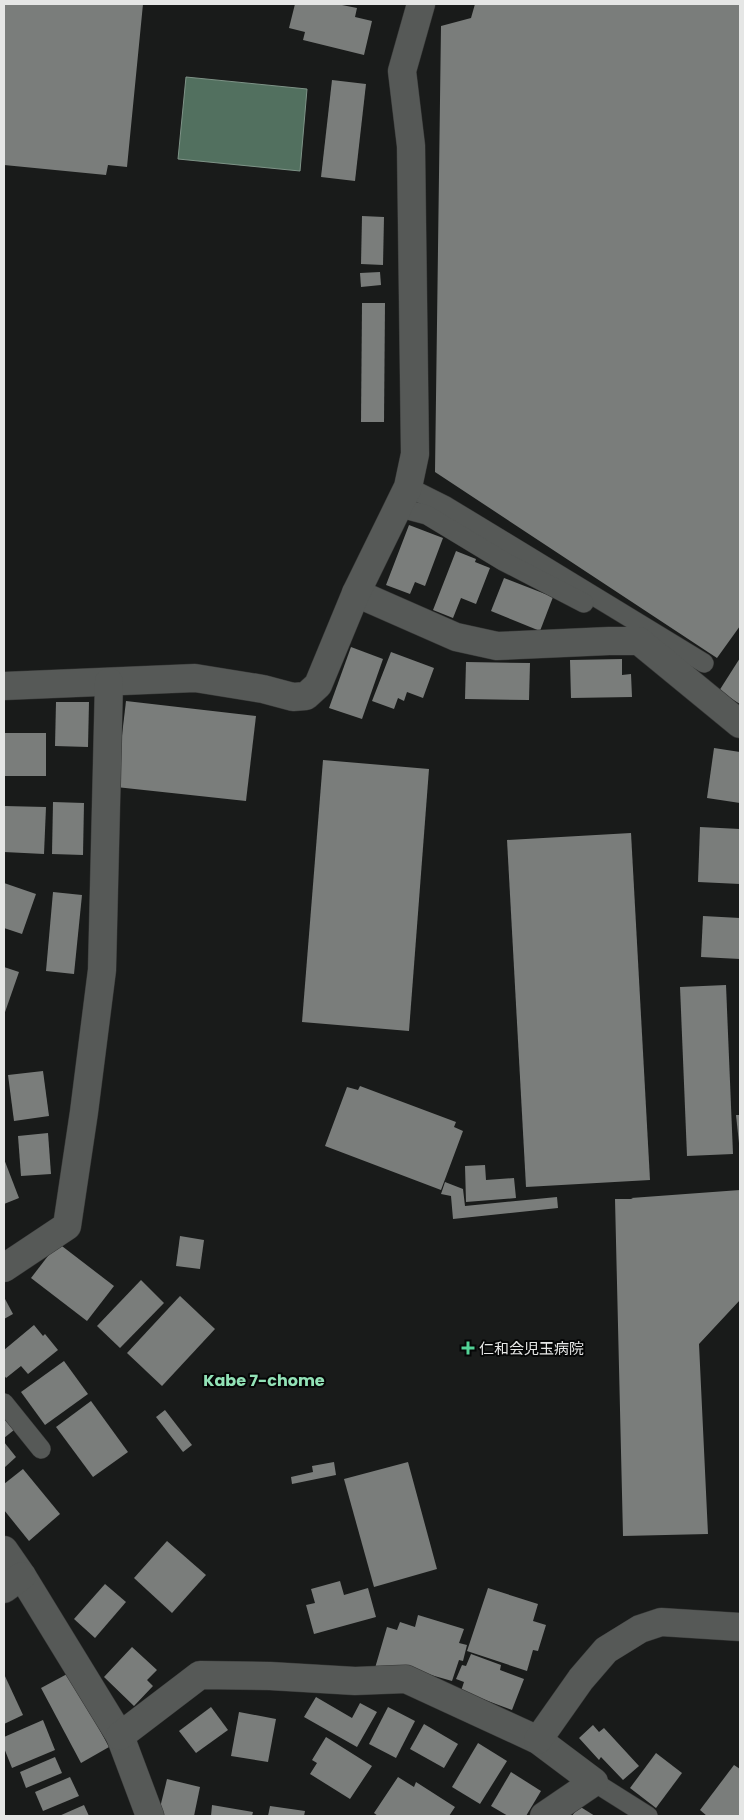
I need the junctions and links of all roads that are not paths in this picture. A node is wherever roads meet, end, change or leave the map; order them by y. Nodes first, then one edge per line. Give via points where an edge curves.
1 (421, 4) edge
2 (402, 497) junction
3 (356, 593) junction
4 (639, 641) junction
5 (704, 663) dead end
6 (109, 682) junction
7 (4, 686) edge
8 (740, 724) edge
9 (4, 1268) edge
10 (4, 1403) edge
11 (41, 1449) dead end
12 (4, 1550) edge
13 (13, 1583) edge
14 (740, 1627) edge
15 (120, 1736) junction
16 (538, 1740) junction
17 (594, 1782) junction
18 (150, 1816) edge
19 (544, 1816) edge
20 (648, 1816) edge

1 - 2 street via 402,71 411,146 415,454
2 - 3 street
2 - 4 lane via 503,561 596,610
2 - 5 lane via 446,506
3 - 4 street via 456,637 497,646
3 - 6 street via 318,685 306,696 293,697 195,678
4 - 8 street
6 - 7 street
6 - 9 street via 102,970 66,1226
10 - 11 lane
12 - 13 street
13 - 15 street
14 - 16 street via 662,1622 640,1629 606,1650
15 - 16 street via 200,1674 356,1681 406,1679
15 - 18 street
16 - 17 street
17 - 19 street
17 - 20 lane

